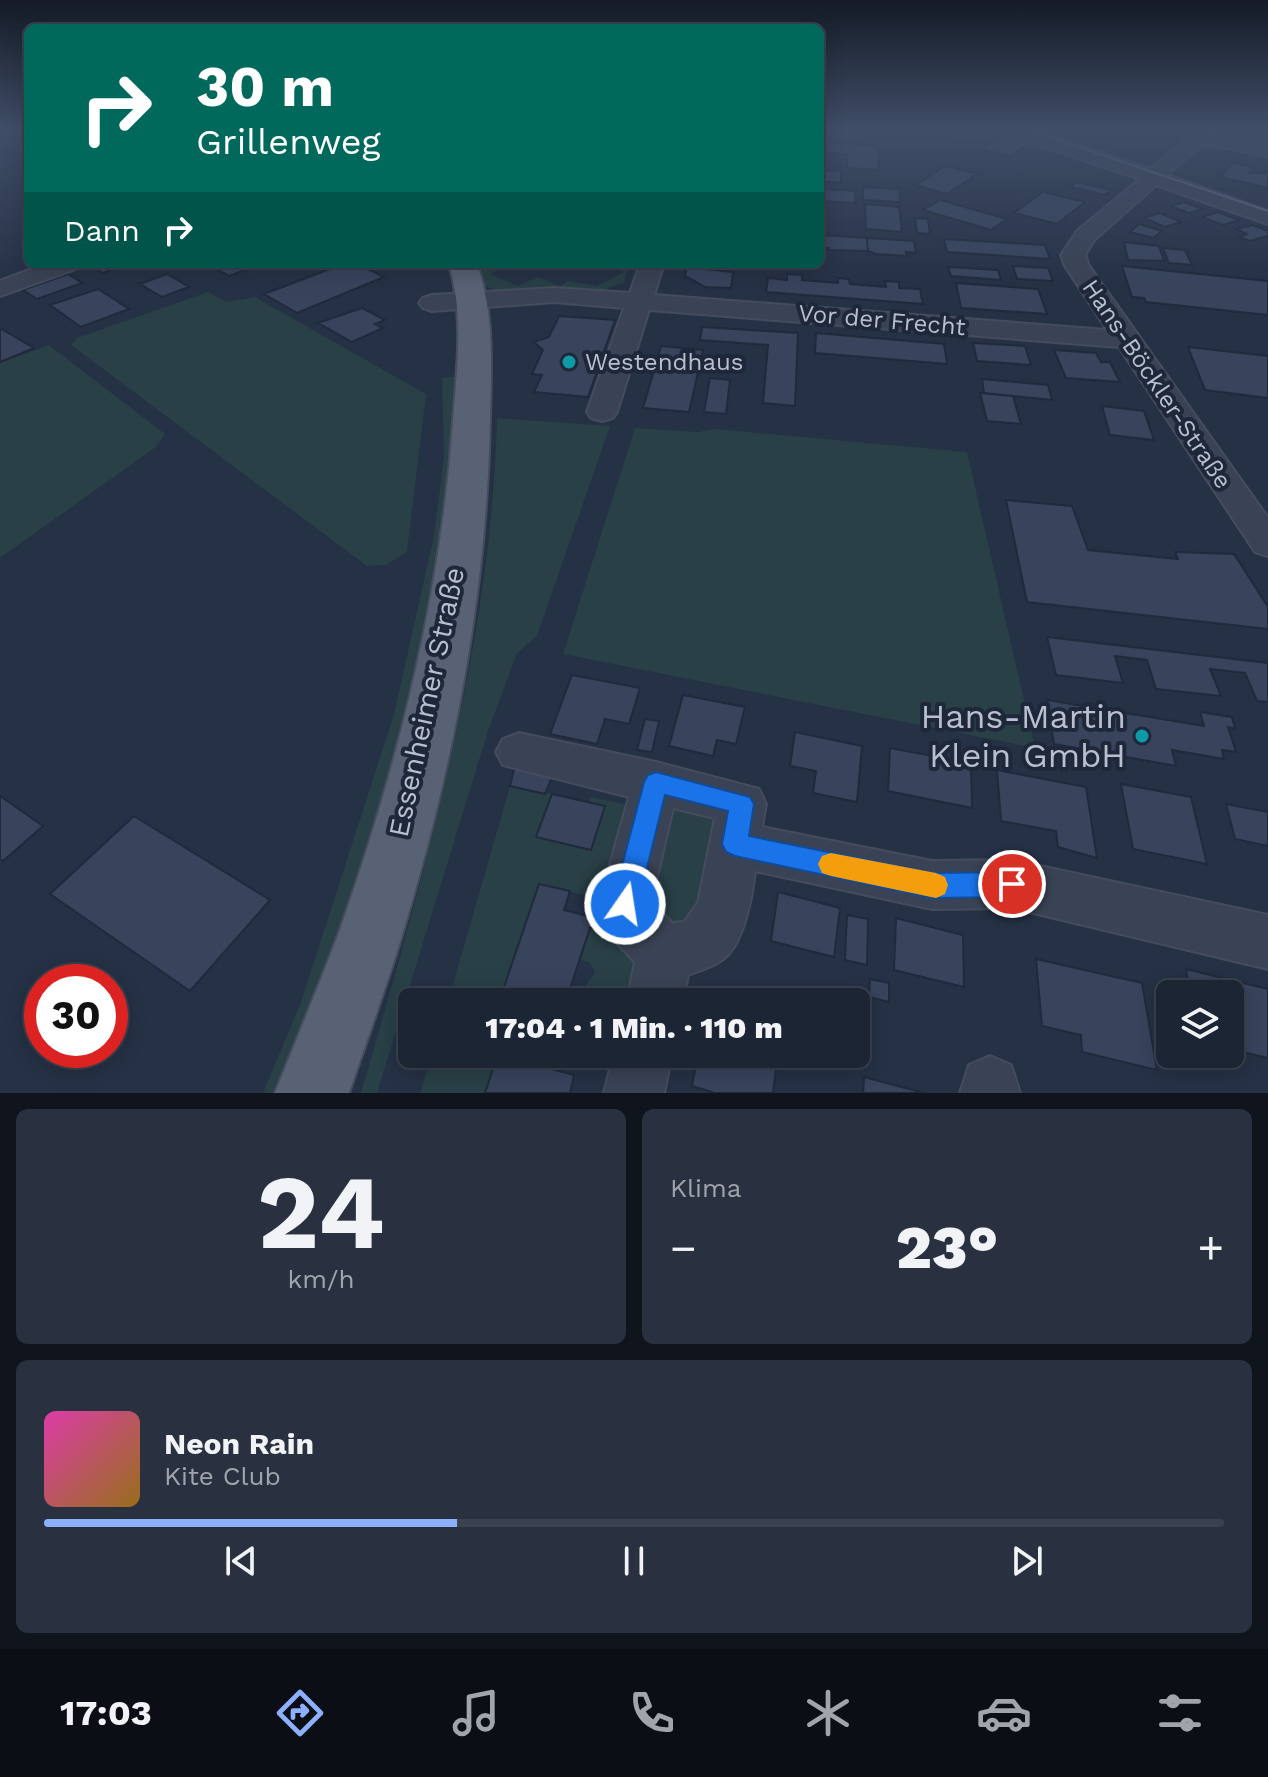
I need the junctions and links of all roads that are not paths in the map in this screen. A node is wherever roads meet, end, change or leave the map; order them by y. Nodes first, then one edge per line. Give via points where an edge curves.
1 (1151, 181) edge
2 (1163, 181) edge
3 (1268, 218) edge
4 (56, 268) edge
5 (651, 268) edge
6 (0, 289) edge
7 (455, 289) edge
8 (640, 301) junction
9 (1125, 339) junction
10 (602, 412) dead end
11 (1268, 544) edge
12 (519, 752) dead end
13 (656, 782) junction
14 (735, 844) junction
15 (1268, 942) edge
16 (665, 950) junction
17 (658, 988) edge
18 (640, 1068) edge
19 (312, 1093) edge
20 (634, 1093) edge

1 - 9 street, Hans-Böckler-Straße via 1085,236 1073,255
2 - 3 street
4 - 6 street
5 - 8 street
7 - 8 street, Essenheimer Straße
7 - 19 main road, Essenheimer Straße via 474,338 468,492 446,627 425,732 378,911
8 - 9 street, Vor der Frecht
8 - 10 street
9 - 11 street, Hans-Böckler-Straße
12 - 13 street
13 - 14 street via 742,804
13 - 16 street via 625,904 639,930
14 - 15 street via 932,885 1012,884
14 - 16 street via 722,906 708,938 688,949
16 - 17 street
18 - 20 street

